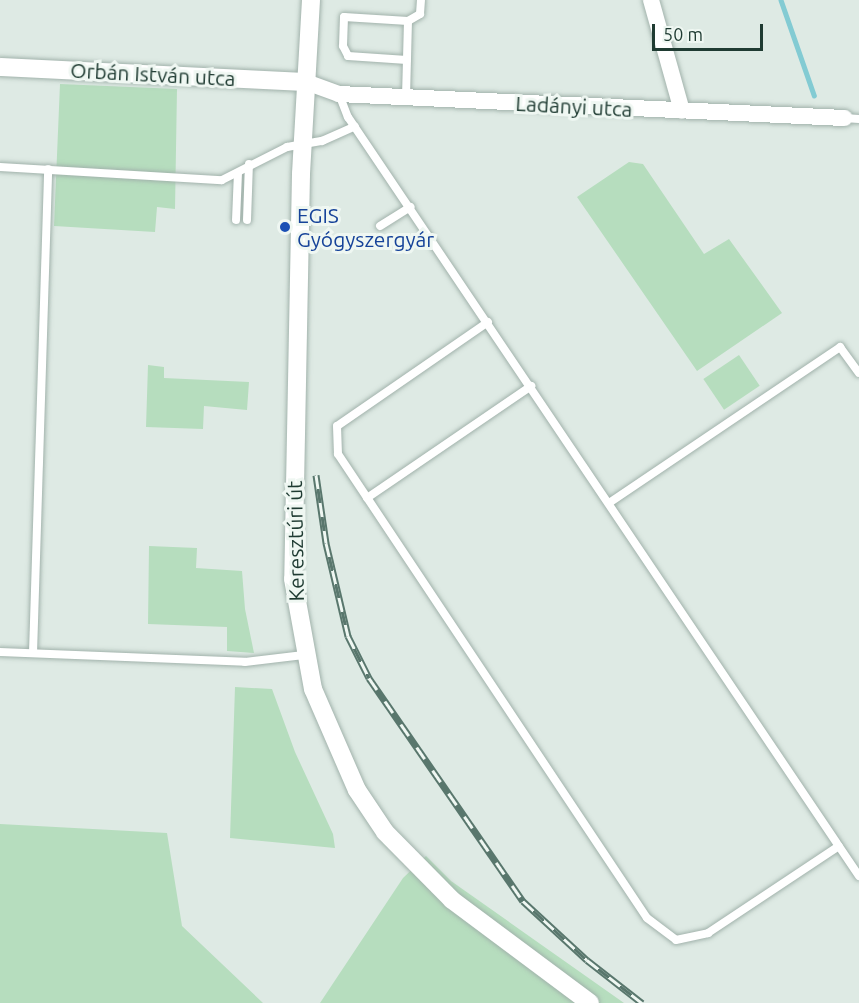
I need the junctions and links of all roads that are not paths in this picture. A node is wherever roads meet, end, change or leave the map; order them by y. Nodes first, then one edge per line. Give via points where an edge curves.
1 (311, 0) edge
2 (421, 0) edge
3 (651, 0) edge
4 (408, 21) junction
5 (406, 60) junction
6 (0, 67) edge
7 (306, 82) junction
8 (339, 94) junction
9 (406, 97) junction
10 (682, 111) junction
11 (851, 118) edge
12 (355, 126) junction
13 (302, 146) junction
14 (249, 164) junction
15 (0, 167) edge
16 (48, 169) junction
17 (238, 173) junction
18 (411, 207) junction
19 (236, 220) dead end
20 (247, 220) dead end
21 (380, 226) dead end
22 (488, 322) junction
23 (859, 373) edge
24 (531, 386) junction
25 (367, 498) junction
26 (609, 503) junction
27 (0, 652) edge
28 (33, 653) junction
29 (304, 655) junction
30 (839, 846) junction
31 (859, 876) edge
32 (590, 1003) edge

1 - 7 main road, Keresztúri út
2 - 4 lane via 420,14
3 - 10 street
4 - 5 lane
4 - 5 lane via 345,17 343,46 348,56
5 - 9 lane
6 - 7 main road, Orbán István utca
7 - 8 street, Ladányi utca
7 - 13 main road, Keresztúri út
8 - 9 street, Ladányi utca
8 - 12 lane
9 - 10 street, Ladányi utca
10 - 11 street, Ladányi utca
12 - 13 lane
12 - 18 lane
13 - 14 lane via 287,147
13 - 29 main road, Keresztúri út via 293,579
14 - 17 lane
14 - 20 lane
15 - 16 lane
16 - 17 lane via 212,180
16 - 28 lane
17 - 19 lane
18 - 21 lane
18 - 22 lane
22 - 24 lane
22 - 25 lane via 337,426 338,454
23 - 26 lane via 840,347
24 - 25 lane
24 - 26 lane
25 - 30 lane via 647,918 663,934 676,940 708,933
26 - 30 lane
27 - 28 lane
28 - 29 lane via 245,662
29 - 32 main road, Keresztúri út via 332,738 357,790 386,832 452,900
30 - 31 lane

